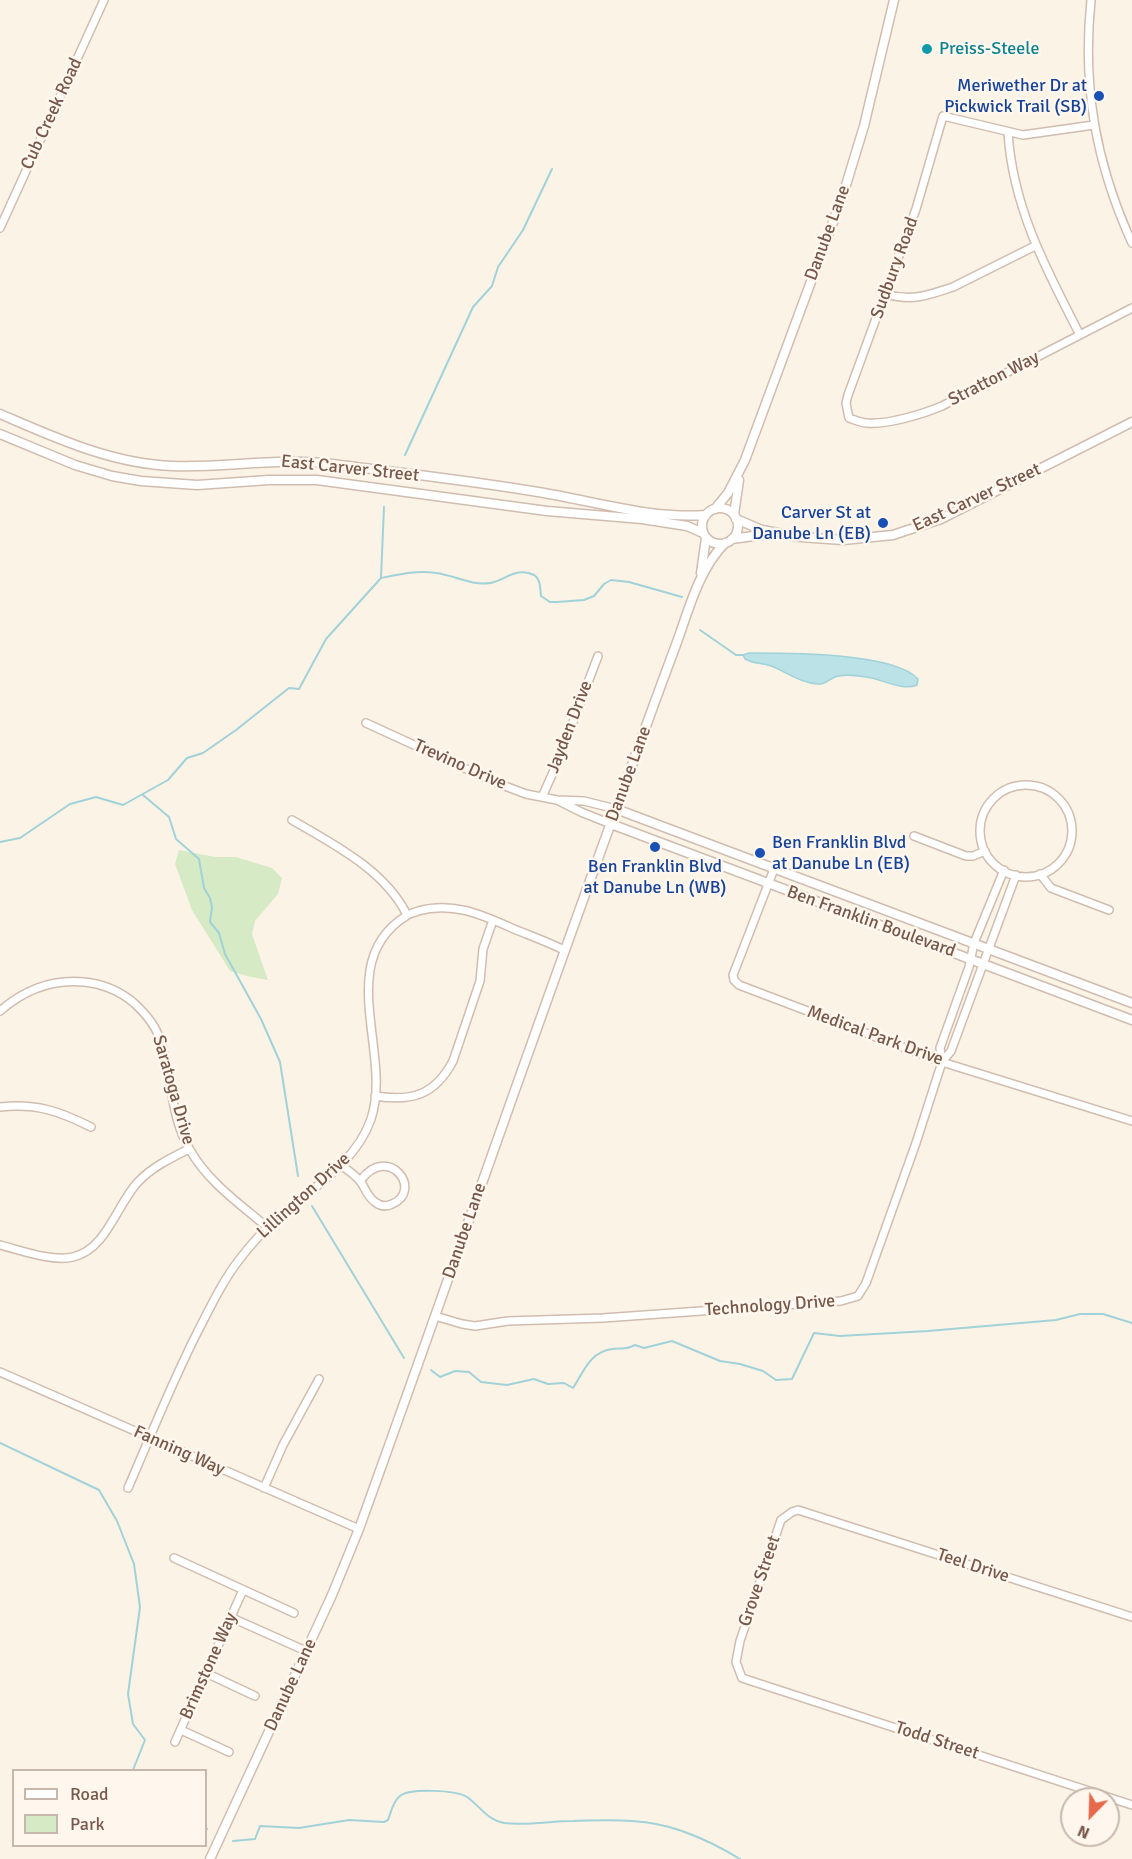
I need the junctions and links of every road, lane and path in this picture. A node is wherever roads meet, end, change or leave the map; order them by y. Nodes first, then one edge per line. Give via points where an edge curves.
1 (104, 0) edge
2 (894, 0) edge
3 (1091, 0) edge
4 (1094, 125) junction
5 (1008, 132) junction
6 (0, 228) edge
7 (1132, 243) edge
8 (1035, 246) junction
9 (886, 294) junction
10 (1132, 308) edge
11 (1080, 335) junction
12 (0, 414) edge
13 (849, 418) joint
14 (1132, 422) edge
15 (0, 434) edge
16 (745, 460) junction
17 (715, 509) junction
18 (706, 515) junction
19 (735, 517) junction
20 (778, 534) junction
21 (705, 535) junction
22 (728, 541) junction
23 (695, 594) junction
24 (598, 656) dead end
25 (366, 723) dead end
26 (542, 797) junction
27 (556, 800) junction
28 (616, 809) junction
29 (292, 820) dead end
30 (611, 824) junction
31 (914, 836) dead end
32 (985, 851) junction
33 (774, 869) junction
34 (1004, 870) junction
35 (1040, 874) junction
36 (1016, 875) junction
37 (768, 884) junction
38 (1108, 910) dead end
39 (407, 915) junction
40 (493, 920) junction
41 (974, 944) junction
42 (564, 950) junction
43 (989, 950) junction
44 (970, 959) junction
45 (983, 964) junction
46 (1132, 1003) edge
47 (0, 1011) edge
48 (1132, 1020) edge
49 (942, 1062) junction
50 (375, 1096) junction
51 (0, 1107) edge
52 (1132, 1121) edge
53 (90, 1127) dead end
54 (189, 1149) junction
55 (341, 1165) junction
56 (361, 1180) junction
57 (267, 1227) junction
58 (0, 1245) edge
59 (435, 1316) junction
60 (0, 1372) edge
61 (319, 1379) dead end
62 (149, 1438) junction
63 (128, 1488) dead end
64 (264, 1488) junction
65 (814, 1514) joint
66 (359, 1529) junction
67 (174, 1558) dead end
68 (243, 1590) junction
69 (294, 1613) dead end
70 (230, 1617) junction
71 (1132, 1617) edge
72 (306, 1651) junction
73 (206, 1673) junction
74 (742, 1678) joint
75 (255, 1696) dead end
76 (181, 1730) junction
77 (175, 1742) dead end
78 (229, 1752) dead end
79 (1132, 1805) edge
80 (210, 1859) edge

1 - 6 street, Cub Creek Road
2 - 16 street, Danube Lane via 843,195
3 - 4 street via 1088,75
4 - 5 street via 1032,134
4 - 7 street via 1101,160
5 - 8 street via 1014,177
5 - 9 street, Sudbury Road via 943,116
8 - 9 street via 940,291 905,298
8 - 11 street
9 - 13 street, Sudbury Road via 848,394
10 - 11 street, Stratton Way
11 - 13 street, Stratton Way via 927,413 878,424
12 - 18 street, East Carver Street via 84,448 140,462 183,466 324,463 541,492 664,515
14 - 20 street, East Carver Street via 941,519 911,530 843,540
15 - 21 street, East Carver Street via 75,465 141,481 197,485 317,480 547,511 652,520 692,527
16 - 17 street, Danube Lane
16 - 19 street, Danube Lane via 735,496
17 - 18 street
17 - 19 street via 725,509
18 - 21 street via 702,524
19 - 20 street, East Carver Street
19 - 22 street via 737,530
20 - 22 street, East Carver Street
21 - 22 street via 715,543
21 - 23 street, Danube Lane via 705,556
22 - 23 street, Danube Lane via 712,558
23 - 28 street, Danube Lane
24 - 26 street, Jayden Drive
25 - 26 street, Trevino Drive via 497,783
26 - 27 street, Trevino Drive
27 - 28 street, Trevino Drive via 584,801
27 - 30 street, Trevino Drive
28 - 30 street, Danube Lane
28 - 33 street, Ben Franklin Boulevard
29 - 39 street via 369,869 391,889
30 - 37 street, Ben Franklin Boulevard
30 - 42 street, Danube Lane
31 - 32 street via 966,856
32 - 34 street
32 - 35 street via 980,830 991,801 1008,789 1039,787 1058,797 1072,825 1065,855
33 - 37 street, Medical Park Drive
33 - 41 street, Ben Franklin Boulevard
34 - 36 street
34 - 41 street, Technology Drive
35 - 36 street
35 - 38 street via 1051,888
36 - 43 street, Technology Drive
37 - 44 street, Ben Franklin Boulevard
37 - 49 street, Medical Park Drive via 734,980
39 - 40 street, Lillington Drive via 446,907
39 - 50 street, Lillington Drive via 385,935 368,976
40 - 42 street, Lillington Drive
40 - 50 street via 483,949 480,981 447,1073 423,1094
41 - 43 street, Ben Franklin Boulevard
41 - 44 street, Technology Drive
42 - 59 street, Danube Lane
43 - 45 street, Technology Drive
43 - 46 street, Ben Franklin Boulevard
44 - 45 street, Ben Franklin Boulevard
44 - 49 street, Technology Drive via 940,1048
45 - 48 street, Ben Franklin Boulevard
45 - 49 street, Technology Drive via 951,1051
47 - 54 street, Saratoga Drive via 33,989 68,981 95,984 121,993 149,1019 160,1039 176,1116
49 - 52 street, Medical Park Drive
49 - 59 street, Technology Drive via 866,1283 858,1296 475,1326
50 - 55 street, Lillington Drive via 365,1133
51 - 53 street via 41,1107
54 - 57 street, Saratoga Drive via 205,1173
54 - 58 street via 159,1165 137,1184 108,1231 80,1254 51,1257
55 - 56 street
55 - 57 street, Lillington Drive
56 - 56 street via 385,1166 399,1171 405,1186 399,1200 383,1206 370,1198
57 - 62 street, Lillington Drive via 216,1294
59 - 66 street, Danube Lane
60 - 62 street, Fanning Way
61 - 64 street
62 - 63 street, Lillington Drive
62 - 64 street, Fanning Way
64 - 66 street, Fanning Way
65 - 71 street, Teel Drive
65 - 74 street, Grove Street via 798,1510 781,1520 740,1641 736,1662
66 - 72 street, Danube Lane
67 - 68 street
68 - 69 street
68 - 70 street, Brimstone Way
70 - 72 street
70 - 73 street, Brimstone Way
72 - 80 street, Danube Lane
73 - 75 street
73 - 76 street, Brimstone Way
74 - 79 street, Todd Street
76 - 77 street, Brimstone Way
76 - 78 street

